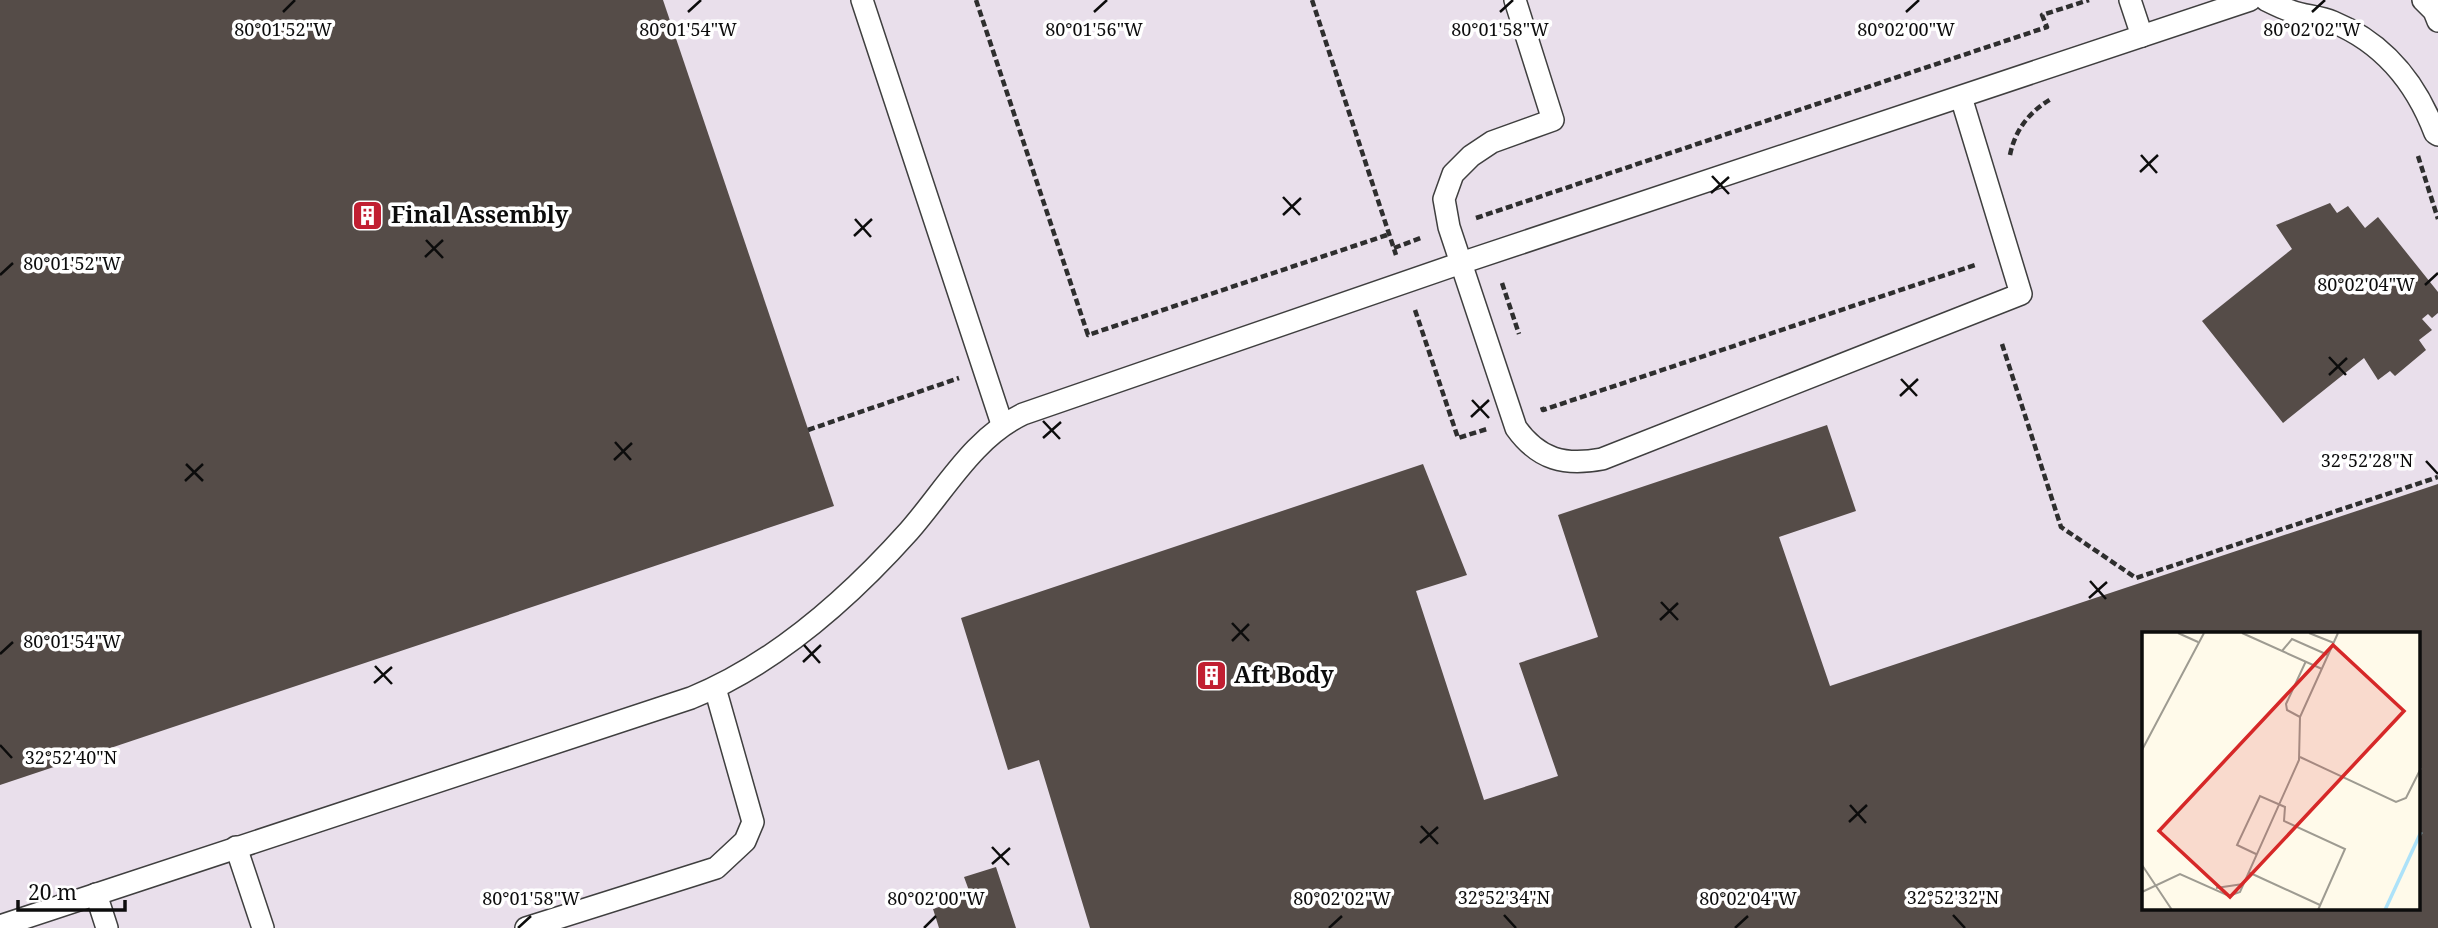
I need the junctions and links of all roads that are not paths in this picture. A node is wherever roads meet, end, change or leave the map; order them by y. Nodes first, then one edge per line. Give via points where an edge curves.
1 (862, 0) edge
2 (1515, 0) edge
3 (2130, 0) edge
4 (2250, 0) edge
5 (2266, 0) edge
6 (2423, 0) edge
7 (2438, 21) edge
8 (2142, 36) junction
9 (1961, 97) junction
10 (2438, 135) edge
11 (1461, 263) junction
12 (1002, 424) junction
13 (715, 688) junction
14 (236, 847) junction
15 (96, 894) junction
16 (0, 926) edge
17 (107, 928) edge
18 (263, 928) edge
19 (526, 928) edge

1 - 12 lane
2 - 11 lane via 1553,120 1492,142 1453,174 1444,199
3 - 8 lane
4 - 8 lane
5 - 10 lane via 2333,22 2377,48 2410,82
6 - 7 lane
8 - 9 lane
9 - 11 lane
9 - 11 lane via 2021,294 1602,459 1556,460 1532,446 1516,428
11 - 12 lane
12 - 13 lane via 909,531 827,611 783,647
13 - 14 lane
13 - 19 lane via 753,822 744,841 716,868
14 - 15 lane
14 - 18 lane
15 - 16 lane
15 - 17 lane

